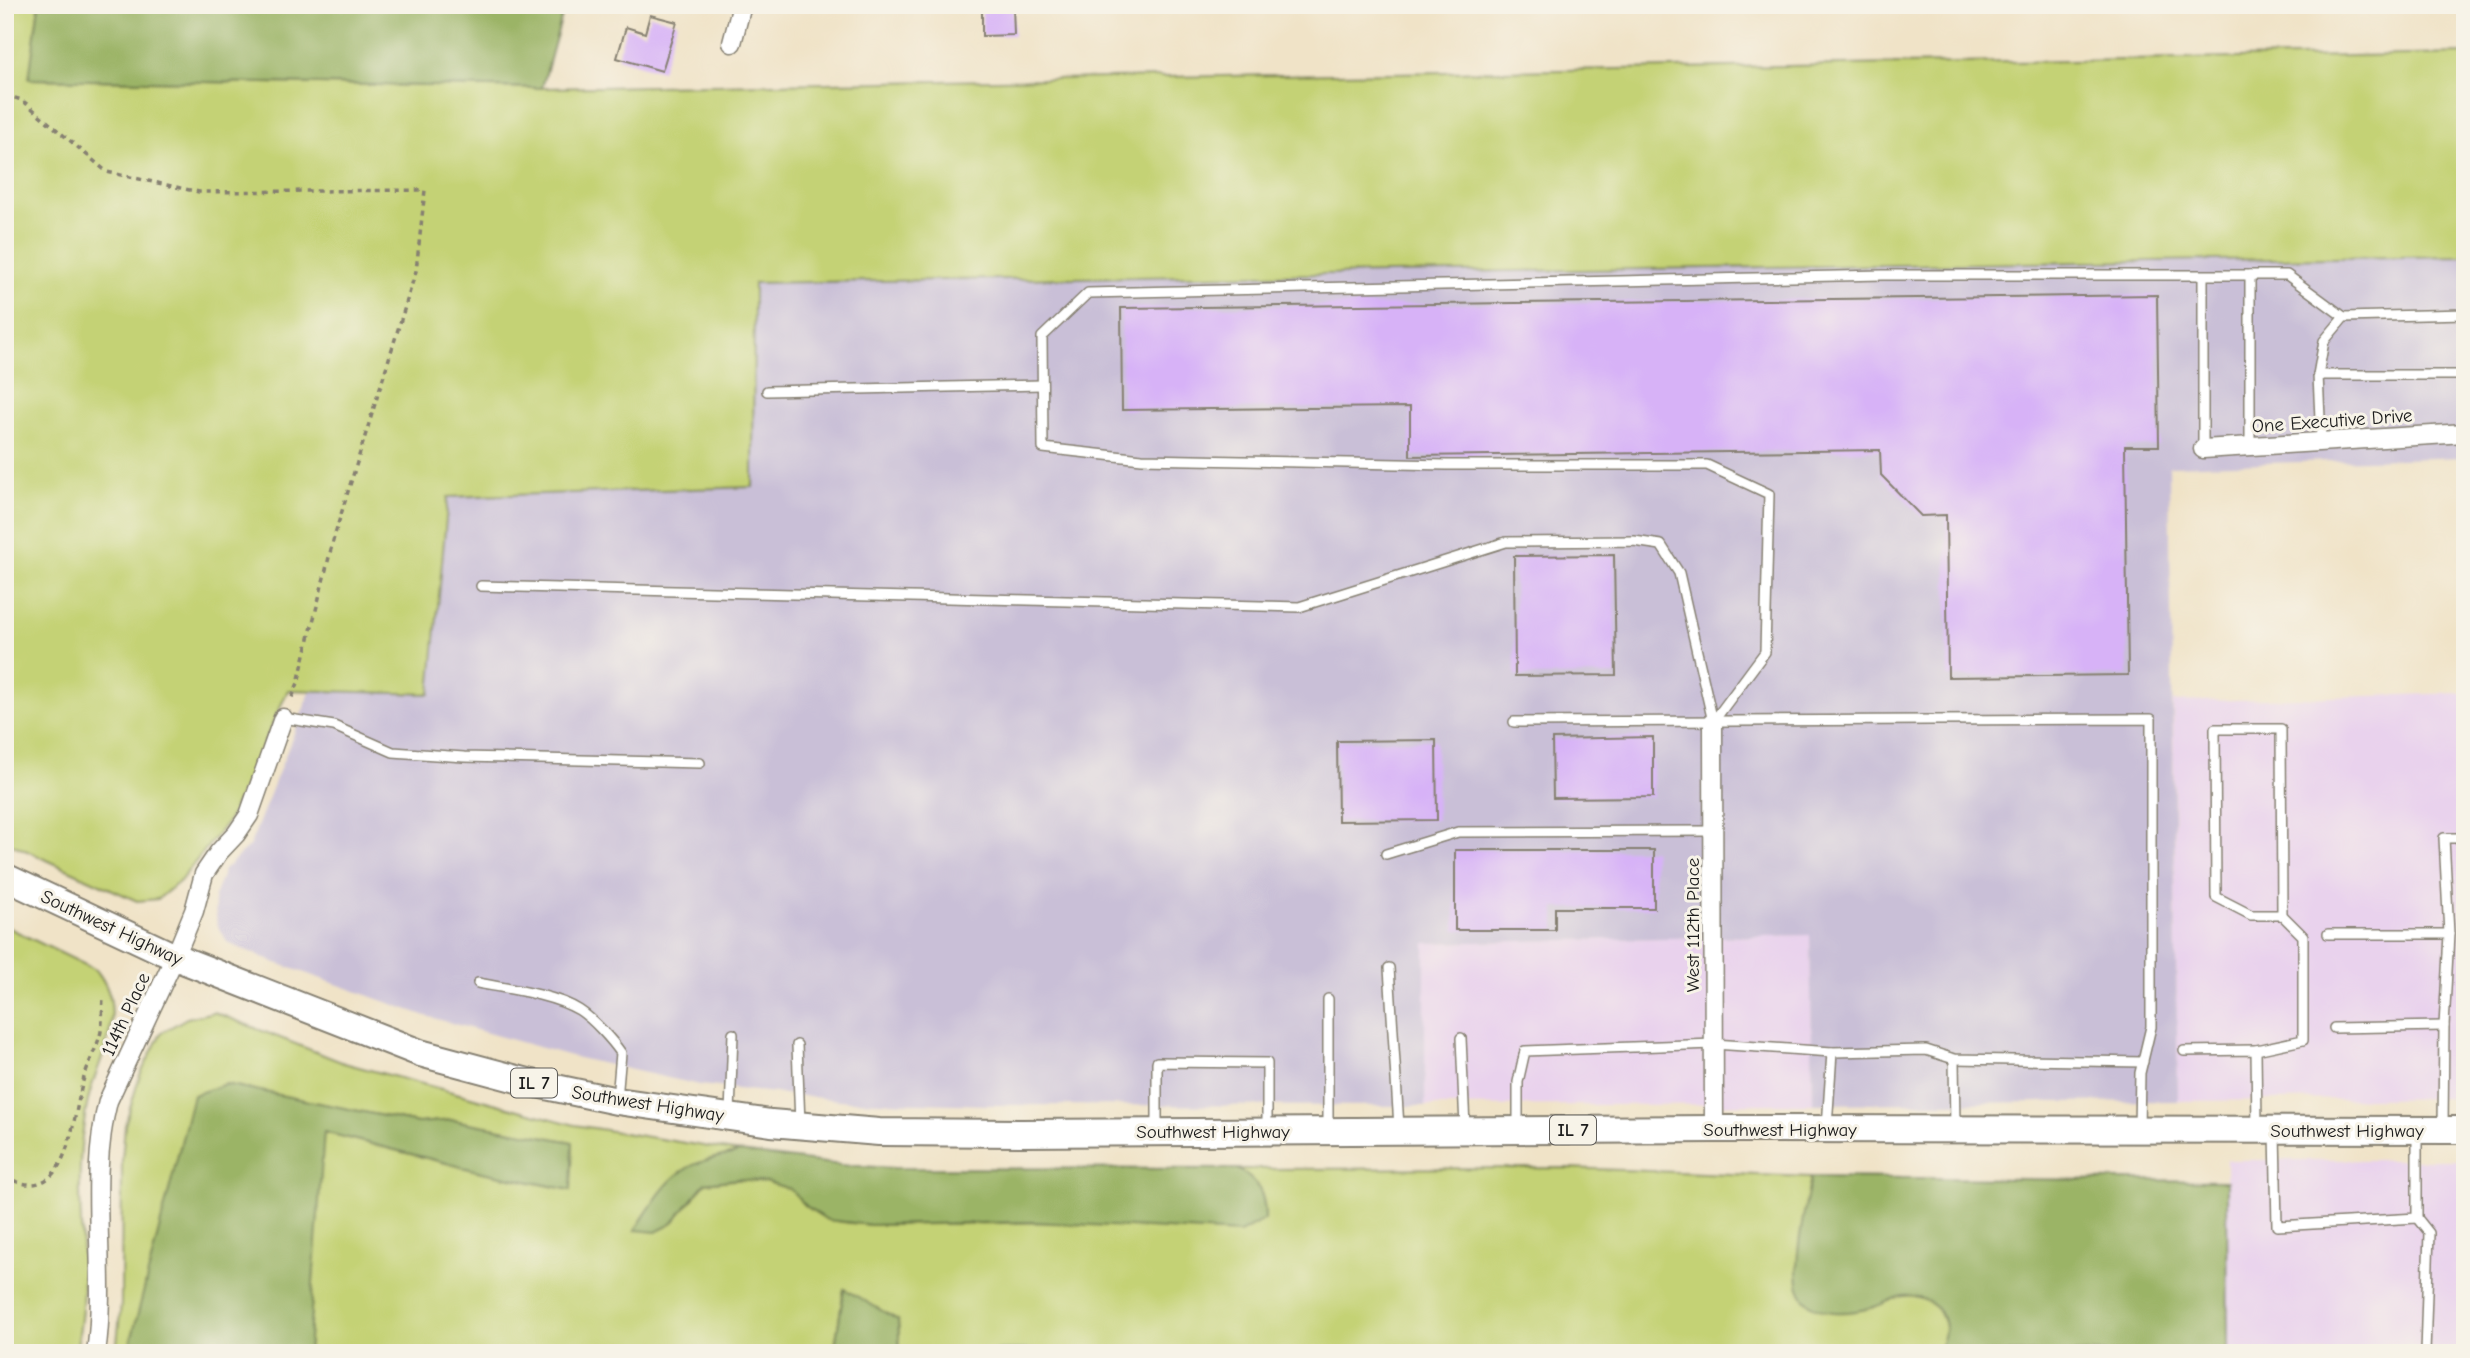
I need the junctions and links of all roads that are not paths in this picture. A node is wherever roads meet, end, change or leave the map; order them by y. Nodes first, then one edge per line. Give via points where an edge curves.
1 (742, 5) edge
2 (732, 43) dead end
3 (2250, 275) junction
4 (2203, 276) junction
5 (2465, 314) edge
6 (2344, 317) junction
7 (2318, 375) junction
8 (2465, 375) edge
9 (1042, 385) junction
10 (767, 391) dead end
11 (2465, 433) edge
12 (2321, 440) junction
13 (2250, 447) junction
14 (2203, 449) joint
15 (481, 586) dead end
16 (283, 718) joint
17 (1514, 722) dead end
18 (1713, 722) junction
19 (700, 763) dead end
20 (1713, 831) junction
21 (2465, 838) edge
22 (1386, 854) dead end
23 (5, 877) edge
24 (2281, 915) junction
25 (2328, 934) dead end
26 (2449, 934) junction
27 (175, 957) junction
28 (1389, 968) dead end
29 (478, 983) dead end
30 (1328, 999) dead end
31 (2444, 1026) junction
32 (2334, 1028) dead end
33 (733, 1034) dead end
34 (1461, 1038) dead end
35 (1714, 1044) junction
36 (797, 1045) dead end
37 (2256, 1050) junction
38 (2184, 1051) dead end
39 (1832, 1052) junction
40 (1954, 1059) junction
41 (2143, 1062) junction
42 (617, 1101) junction
43 (730, 1117) junction
44 (800, 1125) junction
45 (1714, 1129) junction
46 (1827, 1129) junction
47 (1955, 1129) junction
48 (1399, 1130) junction
49 (1465, 1130) junction
50 (1518, 1130) junction
51 (2139, 1130) junction
52 (2266, 1130) junction
53 (2442, 1130) edge
54 (1267, 1131) junction
55 (1328, 1131) junction
56 (1157, 1132) junction
57 (2417, 1218) junction
58 (96, 1353) edge
59 (2425, 1353) edge

1 - 2 street
3 - 4 lane
3 - 6 lane via 2287,275
3 - 13 lane
4 - 9 lane via 1883,275 1088,293 1042,337
4 - 14 lane
5 - 6 lane
6 - 7 lane via 2324,341
7 - 8 lane
7 - 12 lane
9 - 10 lane
9 - 18 lane via 1043,448 1142,459 1707,465 1769,494 1765,652
11 - 12 street, One Executive Drive
12 - 13 street, One Executive Drive
13 - 14 street, One Executive Drive
15 - 18 lane via 1299,607 1506,542 1634,541 1661,545 1679,573
16 - 19 lane via 334,726 393,752
16 - 27 street, 114th Place via 249,815 204,874
17 - 18 lane
18 - 20 street, West 112th Place
18 - 41 lane via 2151,719 2151,1027
20 - 22 lane via 1458,832
20 - 35 street, West 112th Place
21 - 26 lane via 2444,838
23 - 27 main road, Southwest Highway / IL 7
24 - 24 lane via 2281,729 2215,729 2216,897 2251,915
24 - 37 lane via 2303,936 2303,1040
25 - 26 lane
26 - 31 lane
27 - 42 main road, Southwest Highway / IL 7 via 420,1053
27 - 58 street, 114th Place via 108,1101 102,1126
28 - 48 lane
29 - 42 lane via 537,995 579,1010 621,1053
30 - 55 lane
31 - 32 lane
31 - 53 lane
33 - 43 lane
34 - 49 lane
35 - 39 lane
35 - 45 street, West 112th Place
35 - 50 lane via 1525,1051 1518,1082
36 - 44 lane
37 - 38 lane
37 - 52 lane
39 - 40 lane via 1927,1050
39 - 46 lane
40 - 41 lane
40 - 47 lane
41 - 51 lane
42 - 43 main road, Southwest Highway / IL 7
43 - 44 main road, Southwest Highway / IL 7
44 - 56 main road, Southwest Highway / IL 7 via 879,1132
45 - 46 main road, Southwest Highway / IL 7
45 - 50 main road, Southwest Highway / IL 7
46 - 47 main road, Southwest Highway / IL 7
47 - 51 main road, Southwest Highway / IL 7
48 - 49 main road, Southwest Highway / IL 7
48 - 55 main road, Southwest Highway / IL 7
49 - 50 main road, Southwest Highway / IL 7
51 - 52 main road, Southwest Highway / IL 7
52 - 53 main road, Southwest Highway / IL 7
52 - 57 lane via 2277,1226
53 - 57 lane
54 - 55 main road, Southwest Highway / IL 7
54 - 56 main road, Southwest Highway / IL 7
54 - 56 lane via 1267,1063 1157,1062
57 - 59 lane via 2429,1233

